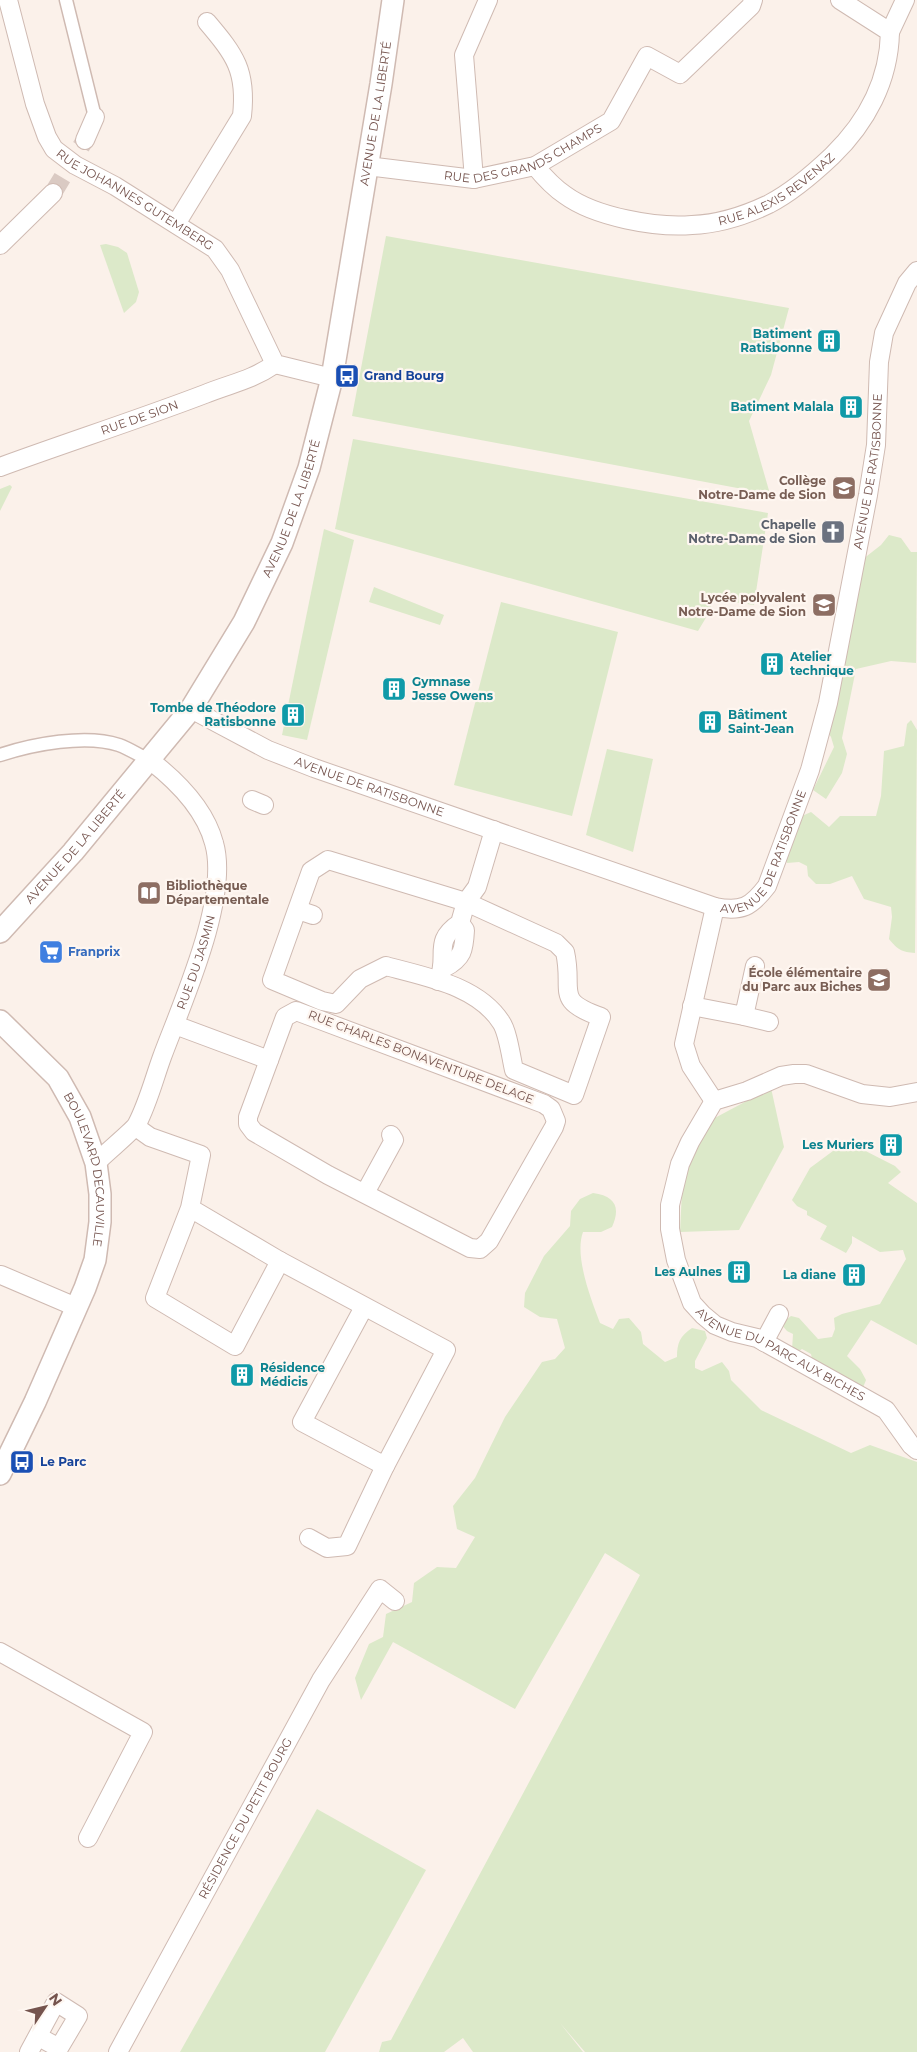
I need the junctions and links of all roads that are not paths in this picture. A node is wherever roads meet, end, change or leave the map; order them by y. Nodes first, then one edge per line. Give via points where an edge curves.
1 (8, 0) edge
2 (66, 0) edge
3 (393, 0) edge
4 (488, 0) edge
5 (753, 0) edge
6 (840, 0) edge
7 (905, 0) edge
8 (207, 22) dead end
9 (890, 32) junction
10 (8, 36) edge
11 (95, 118) joint
12 (85, 140) tunnel mouth
13 (367, 166) junction
14 (535, 166) junction
15 (474, 179) junction
16 (54, 193) tunnel mouth
17 (176, 224) junction
18 (0, 246) edge
19 (917, 272) edge
20 (275, 364) junction
21 (332, 378) junction
22 (0, 467) edge
23 (191, 709) junction
24 (0, 754) edge
25 (151, 761) junction
26 (489, 828) junction
27 (466, 902) junction
28 (715, 907) junction
29 (0, 932) edge
30 (755, 966) dead end
31 (441, 974) junction
32 (692, 1006) junction
33 (744, 1016) junction
34 (0, 1020) edge
35 (769, 1022) dead end
36 (175, 1024) junction
37 (268, 1060) junction
38 (917, 1092) edge
39 (714, 1101) junction
40 (136, 1126) junction
41 (391, 1136) dead end
42 (96, 1163) junction
43 (365, 1193) junction
44 (190, 1208) junction
45 (280, 1261) junction
46 (1, 1275) dead end
47 (76, 1307) junction
48 (364, 1307) junction
49 (779, 1314) dead end
50 (764, 1342) junction
51 (917, 1450) edge
52 (385, 1466) junction
53 (0, 1474) edge
54 (309, 1538) dead end
55 (395, 1601) dead end
56 (0, 1652) edge
57 (88, 1838) dead end
58 (39, 2037) dead end
59 (29, 2052) edge
60 (118, 2052) edge

1 - 10 street, RUE JOHANNES GUTEMBERG
2 - 11 street
3 - 13 street, AVENUE DE LA LIBERTÉ
4 - 15 street via 464,55
5 - 14 street, RUE DES GRANDS CHAMPS via 751,6 680,74 647,56 610,121
6 - 9 street
7 - 9 street, RUE ALEXIS REVENAZ
8 - 17 street via 232,51 244,98 242,116
9 - 14 street, RUE ALEXIS REVENAZ via 884,75 874,100 846,142 794,188 749,212 692,225 621,218 566,196 551,185
10 - 17 street, RUE JOHANNES GUTEMBERG via 54,149 75,165
11 - 12 street
13 - 15 street, RUE DES GRANDS CHAMPS
13 - 21 street, AVENUE DE LA LIBERTÉ
14 - 15 street, RUE DES GRANDS CHAMPS
16 - 18 street
17 - 20 street, RUE JOHANNES GUTEMBERG via 215,249 230,270
19 - 28 street, AVENUE DE RATISBONNE via 907,283 884,333 876,445 868,495 828,703 812,763 767,886 758,899 745,907 733,910
20 - 21 street
20 - 22 street, RUE DE SION via 246,381
21 - 23 street, AVENUE DE LA LIBERTÉ via 309,468 282,543 244,622
23 - 25 street, AVENUE DE LA LIBERTÉ
23 - 26 street, AVENUE DE RATISBONNE via 312,775
24 - 25 street via 28,746 91,741 119,745
25 - 29 street, AVENUE DE LA LIBERTÉ
25 - 36 street, RUE DU JASMIN via 186,792 203,816 214,843 218,872 212,916
26 - 27 street via 477,887
26 - 28 street, AVENUE DE RATISBONNE via 670,898
27 - 31 street via 460,923 444,938
27 - 31 street via 556,943 565,952 568,995 572,1003 580,1010 600,1017 574,1095 514,1070 502,1023 480,999
27 - 31 street via 351,876 328,860 311,871 305,913 272,980 336,1004 360,979 386,966
28 - 32 street
30 - 33 street
32 - 33 street
32 - 39 street via 684,1044 686,1055
33 - 35 street
34 - 42 street, BOULEVARD DECAUVILLE via 58,1078 80,1117
36 - 37 street
36 - 40 street, RUE DU JASMIN
37 - 43 street, RUE CHARLES BONAVENTURE DELAGE via 248,1124 254,1132
37 - 43 street, RUE CHARLES BONAVENTURE DELAGE via 285,1017 296,1011 544,1104 554,1115 554,1126 489,1241 480,1250 470,1248
38 - 39 street via 890,1097 862,1094 806,1074 794,1074
39 - 50 street, AVENUE DU PARC AUX BICHES via 690,1142 674,1182 670,1221 676,1260 692,1303 703,1316 732,1332
40 - 42 street, RUE DU JASMIN
40 - 44 street via 150,1137 201,1155
41 - 43 street via 394,1140
42 - 47 street, BOULEVARD DECAUVILLE via 100,1222 95,1260
44 - 45 street
44 - 45 street via 155,1298 235,1346
45 - 48 street
46 - 47 street
47 - 53 street, BOULEVARD DECAUVILLE
48 - 52 street via 446,1350
48 - 52 street via 302,1422
49 - 50 street
50 - 51 street, AVENUE DU PARC AUX BICHES via 886,1410
52 - 54 street via 347,1546 327,1548
55 - 60 street, RÉSIDENCE DU PETIT BOURG via 380,1589 321,1680
56 - 57 street via 143,1732
58 - 59 street

